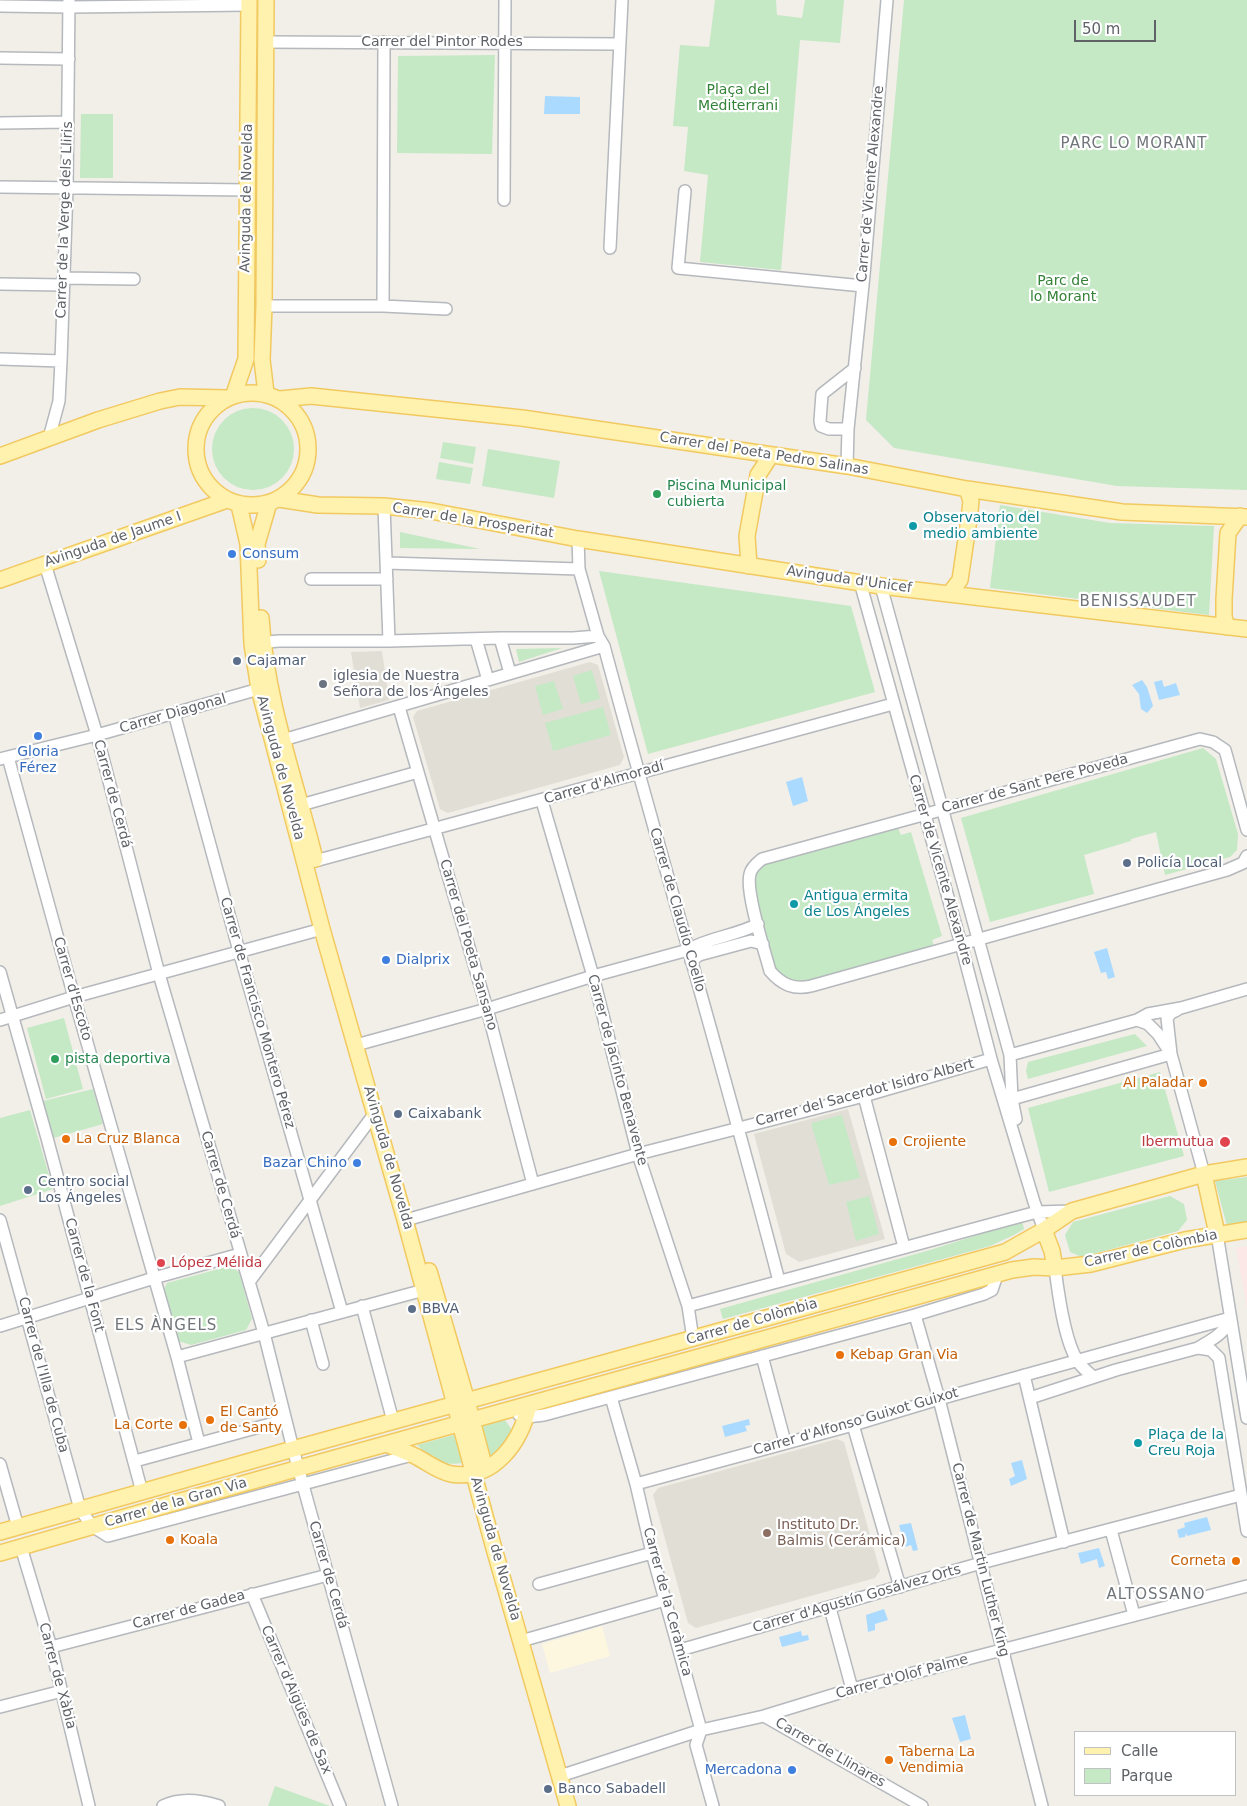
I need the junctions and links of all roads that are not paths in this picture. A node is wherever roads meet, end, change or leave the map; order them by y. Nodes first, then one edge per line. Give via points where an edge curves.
1 (266, 0) edge
2 (505, 0) edge
3 (622, 0) edge
4 (887, 0) edge
5 (249, 2) edge
6 (69, 4) edge
7 (0, 6) edge
8 (265, 42) junction
9 (384, 42) junction
10 (504, 42) junction
11 (620, 44) junction
12 (0, 58) edge
13 (69, 58) junction
14 (68, 122) junction
15 (0, 123) edge
16 (0, 188) edge
17 (67, 189) junction
18 (248, 190) junction
19 (684, 191) dead end
20 (504, 200) dead end
21 (610, 248) dead end
22 (134, 279) dead end
23 (63, 281) junction
24 (0, 284) edge
25 (863, 286) junction
26 (264, 306) junction
27 (383, 306) junction
28 (446, 309) dead end
29 (0, 359) edge
30 (61, 360) junction
31 (855, 368) junction
32 (230, 396) junction
33 (273, 396) junction
34 (848, 429) junction
35 (49, 438) junction
36 (771, 455) junction
37 (0, 456) edge
38 (846, 466) junction
39 (967, 489) junction
40 (274, 501) junction
41 (233, 502) junction
42 (384, 506) junction
43 (1244, 517) edge
44 (578, 539) junction
45 (387, 562) junction
46 (45, 564) junction
47 (749, 566) junction
48 (579, 568) junction
49 (387, 578) junction
50 (311, 579) dead end
51 (0, 580) edge
52 (860, 582) junction
53 (882, 586) junction
54 (950, 594) junction
55 (1227, 627) junction
56 (1247, 629) edge
57 (598, 636) junction
58 (500, 638) junction
59 (568, 638) junction
60 (476, 639) junction
61 (388, 641) junction
62 (257, 643) junction
63 (604, 646) junction
64 (574, 655) junction
65 (510, 673) junction
66 (488, 680) junction
67 (259, 689) junction
68 (894, 704) junction
69 (399, 707) junction
70 (174, 713) junction
71 (97, 735) junction
72 (283, 740) junction
73 (4, 758) edge
74 (418, 772) junction
75 (638, 773) junction
76 (1241, 790) edge
77 (542, 801) junction
78 (1243, 803) edge
79 (301, 805) junction
80 (943, 809) junction
81 (924, 814) junction
82 (434, 828) junction
83 (1247, 830) edge
84 (1247, 856) edge
85 (315, 862) junction
86 (758, 924) junction
87 (322, 929) junction
88 (979, 939) junction
89 (763, 944) junction
90 (961, 944) junction
91 (239, 951) junction
92 (689, 956) junction
93 (0, 972) edge
94 (159, 974) junction
95 (593, 976) junction
96 (1247, 989) edge
97 (74, 997) junction
98 (1181, 1008) junction
99 (487, 1009) junction
100 (12, 1016) junction
101 (0, 1020) edge
102 (1138, 1020) junction
103 (360, 1044) junction
104 (1171, 1054) junction
105 (1010, 1055) junction
106 (991, 1059) junction
107 (864, 1096) junction
108 (1012, 1099) junction
109 (375, 1113) junction
110 (739, 1127) junction
111 (638, 1154) junction
112 (1021, 1157) junction
113 (1247, 1167) edge
114 (1204, 1174) junction
115 (533, 1184) junction
116 (310, 1200) junction
117 (1072, 1211) junction
118 (1037, 1212) junction
119 (413, 1218) junction
120 (0, 1220) edge
121 (1044, 1230) junction
122 (1247, 1230) edge
123 (1217, 1234) junction
124 (904, 1247) junction
125 (240, 1254) junction
126 (1055, 1268) junction
127 (997, 1274) junction
128 (154, 1278) junction
129 (779, 1281) junction
130 (249, 1282) junction
131 (424, 1290) junction
132 (91, 1299) junction
133 (362, 1306) junction
134 (688, 1306) junction
135 (342, 1312) junction
136 (915, 1314) junction
137 (28, 1317) junction
138 (1230, 1318) junction
139 (311, 1320) junction
140 (0, 1326) edge
141 (264, 1333) junction
142 (693, 1338) junction
143 (1198, 1348) junction
144 (762, 1356) junction
145 (177, 1357) junction
146 (1077, 1361) junction
147 (323, 1364) dead end
148 (1024, 1375) junction
149 (1093, 1377) junction
150 (611, 1397) junction
151 (1030, 1398) junction
152 (939, 1399) junction
153 (462, 1403) junction
154 (528, 1411) junction
155 (1247, 1418) edge
156 (285, 1420) junction
157 (393, 1421) junction
158 (467, 1422) junction
159 (853, 1425) junction
160 (786, 1442) junction
161 (199, 1443) junction
162 (389, 1444) junction
163 (292, 1449) junction
164 (412, 1455) junction
165 (134, 1460) junction
166 (0, 1464) edge
167 (298, 1469) junction
168 (479, 1471) junction
169 (303, 1484) junction
170 (636, 1484) junction
171 (142, 1492) junction
172 (1241, 1495) junction
173 (80, 1508) junction
174 (92, 1526) junction
175 (18, 1527) junction
176 (1111, 1530) junction
177 (0, 1532) edge
178 (1247, 1532) edge
179 (1064, 1542) junction
180 (20, 1547) junction
181 (0, 1553) edge
182 (652, 1553) junction
183 (981, 1563) junction
184 (328, 1575) junction
185 (539, 1584) dead end
186 (1247, 1586) edge
187 (900, 1587) junction
188 (252, 1594) junction
189 (665, 1600) junction
190 (830, 1608) junction
191 (1134, 1615) junction
192 (521, 1641) junction
193 (51, 1647) junction
194 (680, 1650) junction
195 (1003, 1650) junction
196 (852, 1689) junction
197 (62, 1692) junction
198 (0, 1708) edge
199 (764, 1716) junction
200 (701, 1730) junction
201 (560, 1776) junction
202 (89, 1806) edge
203 (163, 1806) edge
204 (219, 1806) edge
205 (340, 1806) edge
206 (392, 1806) edge
207 (568, 1806) edge
208 (713, 1806) edge
209 (922, 1806) edge
210 (1042, 1806) edge

1 - 8 main road, Avinguda de Novelda
2 - 10 street
3 - 11 street
4 - 25 street, Carrer de Vicente Alexandre
5 - 6 street
5 - 18 main road, Avinguda de Novelda
6 - 7 street
6 - 13 street, Carrer de la Verge dels Lliris
8 - 9 street, Carrer del Pintor Rodes
8 - 26 main road, Avinguda de Novelda
9 - 10 street, Carrer del Pintor Rodes
9 - 27 street
10 - 11 street, Carrer del Pintor Rodes
10 - 20 street
11 - 21 street
12 - 13 street
13 - 14 street, Carrer de la Verge dels Lliris
14 - 15 street
14 - 17 street, Carrer de la Verge dels Lliris
16 - 17 street
17 - 18 street
17 - 23 street, Carrer de la Verge dels Lliris
18 - 32 main road, Avinguda de Novelda via 246,359
19 - 25 street via 678,268
22 - 23 street
23 - 24 street
23 - 30 street, Carrer de la Verge dels Lliris
25 - 31 street, Carrer de Vicente Alexandre
26 - 27 street
26 - 33 main road, Avinguda de Novelda via 262,360
27 - 28 street
29 - 30 street
30 - 35 street, Carrer de la Verge dels Lliris via 58,402
31 - 34 street, Carrer de Vicente Alexandre
31 - 34 street via 822,394 822,426
32 - 33 main road via 245,392
32 - 35 main road via 167,399
32 - 41 main road via 214,407 202,423 196,445 201,472 215,492
33 - 36 main road, Carrer del Poeta Pedro Salinas via 311,396 522,418
33 - 40 main road via 298,415 305,427 309,446 304,473 294,487
34 - 38 street, Carrer de Vicente Alexandre
35 - 37 main road
36 - 38 main road, Carrer del Poeta Pedro Salinas
36 - 47 main road via 758,475 747,536
38 - 39 main road, Carrer del Poeta Pedro Salinas
39 - 43 main road, Carrer del Poeta Pedro Salinas via 1122,512
39 - 54 main road via 971,501 970,519 960,580
40 - 41 main road via 257,506
40 - 42 main road, Carrer de la Prosperitat via 318,506
40 - 62 main road, Avinguda de Novelda via 257,544
41 - 46 main road, Avinguda de Jaume I
41 - 62 main road, Avinguda de Novelda via 248,544
42 - 44 main road, Carrer de la Prosperitat via 431,511
42 - 45 street
43 - 55 main road via 1228,533 1224,599
44 - 47 main road, Avinguda d'Unicef
44 - 48 street, Carrer de Claudio Coello
45 - 48 street
45 - 49 street
46 - 51 main road, Avinguda de Jaume I
46 - 71 street, Carrer de Cerdá
47 - 52 main road, Avinguda d'Unicef
48 - 57 street, Carrer de Claudio Coello
49 - 50 street
49 - 61 street
52 - 53 main road, Avinguda d'Unicef
52 - 68 street, Carrer de Vicente Alexandre
53 - 54 main road, Avinguda d'Unicef
53 - 80 street, Carrer de Vicente Alexandre
54 - 55 main road, Avinguda d'Unicef
55 - 56 main road, Avinguda d'Unicef
57 - 59 street
57 - 63 street, Carrer de Claudio Coello
58 - 59 street
58 - 60 street
58 - 65 street
59 - 64 street via 573,644
60 - 61 street
60 - 66 street
61 - 62 street
62 - 67 main road, Avinguda de Novelda
62 - 72 main road, Avinguda de Novelda
63 - 64 street
63 - 75 street, Carrer de Claudio Coello
64 - 65 street
65 - 66 street
66 - 69 street
67 - 70 street, Carrer Diagonal
67 - 87 main road, Avinguda de Novelda
68 - 75 street, Carrer d'Almoradí
68 - 81 street, Carrer de Vicente Alexandre
69 - 72 street
69 - 74 street, Carrer del Poeta Sansano
70 - 71 street, Carrer Diagonal
70 - 91 street, Carrer de Francisco Montero Pérez
71 - 73 street, Carrer Diagonal
71 - 94 street, Carrer de Cerdá
72 - 79 main road, Avinguda de Novelda
73 - 97 street, Carrer d'Escoto
74 - 79 street
74 - 82 street, Carrer del Poeta Sansano
75 - 77 street, Carrer d'Almoradí
75 - 92 street, Carrer de Claudio Coello
76 - 78 street, Carrer de Sant Pere Poveda
76 - 80 street, Carrer de Sant Pere Poveda via 1225,750 1200,739
77 - 82 street, Carrer d'Almoradí
77 - 95 street, Carrer de Jacinto Benavente
78 - 83 street, Carrer de Sant Pere Poveda
79 - 85 main road, Avinguda de Novelda
80 - 81 street, Carrer de Sant Pere Poveda
80 - 88 street, Carrer de Vicente Alexandre
81 - 86 street, Carrer de Sant Pere Poveda via 762,859 750,874 750,891
81 - 90 street, Carrer de Vicente Alexandre
82 - 85 street, Carrer d'Almoradí
82 - 99 street, Carrer del Poeta Sansano
84 - 88 street, Carrer de Sant Pere Poveda via 1243,863 1227,870
85 - 103 main road, Avinguda de Novelda
86 - 89 street, Carrer de Sant Pere Poveda
86 - 92 street via 747,931 697,945
87 - 91 street
87 - 103 main road, Avinguda de Novelda
88 - 90 street, Carrer de Sant Pere Poveda
88 - 105 street, Carrer de Vicente Alexandre
89 - 90 street, Carrer de Sant Pere Poveda via 770,972 778,980 797,989
89 - 92 street via 751,941
90 - 106 street, Carrer de Vicente Alexandre
91 - 94 street
91 - 116 street, Carrer de Francisco Montero Pérez
92 - 95 street
92 - 110 street, Carrer de Claudio Coello
93 - 100 street, Carrer de la Font
94 - 97 street
94 - 125 street, Carrer de Cerdá
95 - 99 street
95 - 111 street, Carrer de Jacinto Benavente
96 - 98 street
97 - 100 street
97 - 128 street, Carrer d'Escoto
98 - 102 street via 1148,1014
98 - 104 street via 1167,1018
99 - 103 street
99 - 115 street, Carrer del Poeta Sansano
100 - 101 street
100 - 132 street, Carrer de la Font
102 - 104 street via 1158,1034
102 - 105 street
103 - 109 main road, Avinguda de Novelda
103 - 119 main road, Avinguda de Novelda
104 - 108 street
104 - 114 street
105 - 108 street, Carrer de Vicente Alexandre
106 - 107 street, Carrer del Sacerdot Isidro Albert
106 - 112 street, Carrer de Vicente Alexandre
107 - 110 street, Carrer del Sacerdot Isidro Albert
107 - 124 street
108 - 112 street, Carrer de Vicente Alexandre via 1023,1144
109 - 116 street
109 - 131 main road, Avinguda de Novelda
110 - 111 street, Carrer del Sacerdot Isidro Albert
110 - 129 street, Carrer de Claudio Coello
111 - 115 street, Carrer del Sacerdot Isidro Albert
111 - 134 street, Carrer de Jacinto Benavente
112 - 118 street, Carrer de Vicente Alexandre
113 - 114 main road, Carrer de Colòmbia
114 - 117 main road, Carrer de Colòmbia
114 - 123 main road
115 - 119 street, Carrer del Sacerdot Isidro Albert
116 - 130 street
116 - 135 street, Carrer de Francisco Montero Pérez
117 - 118 street, Carrer de Colòmbia
117 - 121 main road, Carrer de Colòmbia
118 - 121 street, Carrer de Vicente Alexandre
118 - 124 street, Carrer de Colòmbia
119 - 153 main road, Avinguda de Novelda
120 - 137 street, Carrer de l'Illa de Cuba
121 - 126 main road
121 - 142 main road, Carrer de Colòmbia via 1005,1252
122 - 123 main road, Carrer de Colòmbia
123 - 126 main road, Carrer de Colòmbia via 1091,1264
123 - 138 street
124 - 129 street, Carrer de Colòmbia
125 - 128 street
125 - 130 street, Carrer de Cerdá
126 - 127 main road, Carrer de Colòmbia via 1034,1266
126 - 146 street via 1067,1331
127 - 136 street, Carrer de Colòmbia via 992,1290 984,1294
127 - 154 main road, Carrer de Colòmbia
128 - 132 street
128 - 145 street, Carrer d'Escoto
129 - 134 street, Carrer de Colòmbia
130 - 141 street, Carrer de Cerdá
131 - 133 street
131 - 153 main road, Avinguda de Novelda
132 - 137 street
132 - 165 street, Carrer de la Font
133 - 135 street
133 - 157 street
134 - 142 street, Carrer de Jacinto Benavente
135 - 139 street
136 - 144 street, Carrer de Colòmbia
136 - 152 street, Carrer de Martin Luther King
137 - 140 street
137 - 173 street, Carrer de l'Illa de Cuba
138 - 143 street via 1227,1328
138 - 146 street, Carrer d'Alfonso Guixot Guixot
138 - 155 street
139 - 141 street
139 - 147 street
141 - 145 street
141 - 156 street, Carrer de Cerdá
142 - 153 main road, Carrer de Colòmbia
143 - 149 street
143 - 172 street via 1211,1350 1219,1358
144 - 150 street, Carrer de Colòmbia
144 - 160 street
145 - 161 street
146 - 148 street, Carrer d'Alfonso Guixot Guixot
146 - 149 street
148 - 151 street
148 - 152 street, Carrer d'Alfonso Guixot Guixot
149 - 151 street
150 - 154 street, Carrer de Colòmbia via 544,1415
150 - 170 street, Carrer de la Ceràmica
151 - 179 street
152 - 159 street, Carrer d'Alfonso Guixot Guixot
152 - 183 street, Carrer de Martin Luther King
153 - 157 main road, Carrer de Colòmbia
153 - 158 main road, Avinguda de Novelda
154 - 158 main road, Carrer de Colòmbia via 508,1411
154 - 168 main road via 509,1450 496,1464
156 - 161 street
156 - 163 street, Carrer de Cerdá
157 - 163 main road, Carrer de la Gran Via
158 - 162 main road, Carrer de Colòmbia
158 - 168 main road, Avinguda de Novelda
159 - 160 street, Carrer d'Alfonso Guixot Guixot
159 - 187 street
160 - 170 street, Carrer d'Alfonso Guixot Guixot
161 - 165 street
162 - 164 main road
162 - 167 main road, Carrer de la Gran Via
163 - 167 street, Carrer de Cerdá
163 - 171 main road, Carrer de la Gran Via
164 - 168 main road via 452,1474
164 - 169 street, Carrer de la Gran Via
165 - 171 street, Carrer de la Font
166 - 175 street
167 - 169 street, Carrer de Cerdá
167 - 174 main road, Carrer de la Gran Via
168 - 192 main road, Avinguda de Novelda
169 - 174 street, Carrer de la Gran Via via 108,1536
169 - 184 street, Carrer de Cerdá
170 - 182 street, Carrer de la Ceràmica
171 - 173 main road, Carrer de la Gran Via
172 - 176 street
172 - 178 street
173 - 174 street, Carrer de l'Illa de Cuba
173 - 175 main road, Carrer de la Gran Via
174 - 180 main road
175 - 177 main road, Carrer de la Gran Via
176 - 179 street
176 - 191 street
179 - 183 street, Carrer d'Agustín Gosálvez Orts
180 - 181 main road
180 - 193 street, Carrer de Xàbia
182 - 185 street
182 - 189 street, Carrer de la Ceràmica
183 - 187 street, Carrer d'Agustín Gosálvez Orts
183 - 195 street, Carrer de Martin Luther King
184 - 188 street, Carrer de Gadea
184 - 206 street, Carrer de Cerdá
186 - 191 street, Carrer d'Olof Palme
187 - 190 street, Carrer d'Agustín Gosálvez Orts
188 - 193 street, Carrer de Gadea
188 - 205 street, Carrer d'Aigües de Sax
189 - 192 street
189 - 194 street, Carrer de la Ceràmica
190 - 194 street, Carrer d'Agustín Gosálvez Orts
190 - 196 street
191 - 195 street, Carrer d'Olof Palme
192 - 201 main road, Avinguda de Novelda
193 - 197 street, Carrer de Xàbia
194 - 200 street, Carrer de la Ceràmica
195 - 196 street, Carrer d'Olof Palme
195 - 210 street, Carrer de Martin Luther King
196 - 199 street, Carrer d'Olof Palme
197 - 198 street
197 - 202 street, Carrer de Xàbia
199 - 200 street, Carrer d'Olof Palme
199 - 209 street, Carrer de Llinares
200 - 201 street, Carrer d'Olof Palme
200 - 208 street, Carrer de la Ceràmica via 696,1745
201 - 207 main road, Avinguda de Novelda
203 - 204 street via 181,1800 204,1801

